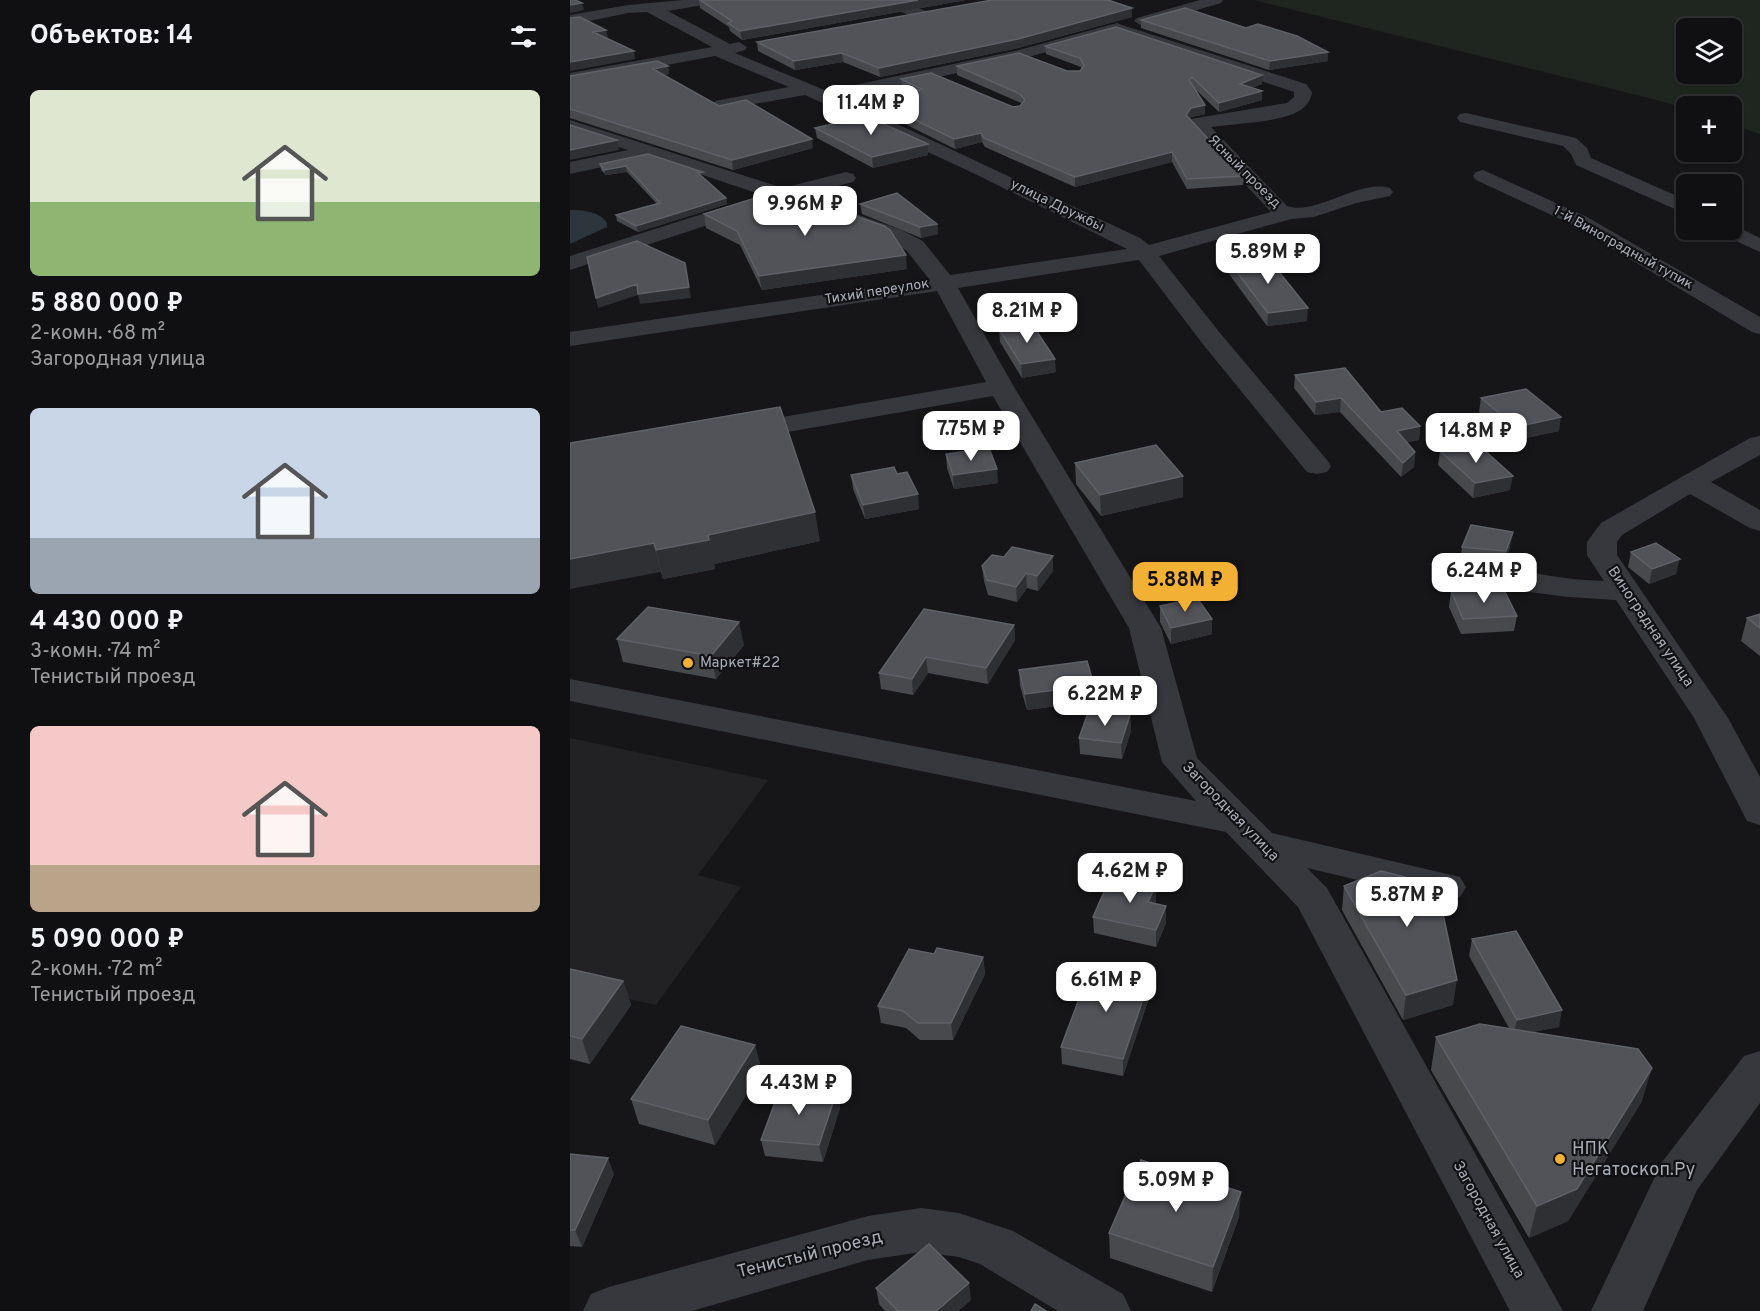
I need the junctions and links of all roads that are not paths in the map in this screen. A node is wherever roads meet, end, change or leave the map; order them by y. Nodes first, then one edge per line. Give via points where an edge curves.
1 (633, 0) edge
2 (709, 0) edge
3 (879, 0) edge
4 (1216, 0) edge
5 (651, 8) junction
6 (570, 20) edge
7 (892, 20) edge
8 (1118, 28) junction
9 (750, 45) dead end
10 (723, 50) junction
11 (1021, 54) junction
12 (1053, 66) edge
13 (931, 72) junction
14 (570, 78) edge
15 (962, 86) edge
16 (816, 93) junction
17 (721, 105) edge
18 (1466, 117) dead end
19 (573, 127) edge
20 (650, 152) junction
21 (570, 168) edge
22 (1483, 176) dead end
23 (846, 178) dead end
24 (1383, 192) dead end
25 (781, 195) junction
26 (1676, 203) edge
27 (1287, 214) junction
28 (1742, 237) edge
29 (1760, 246) edge
30 (1145, 253) junction
31 (570, 263) edge
32 (943, 282) junction
33 (1760, 327) edge
34 (570, 339) edge
35 (1001, 387) junction
36 (721, 435) edge
37 (1760, 444) edge
38 (1317, 466) dead end
39 (1690, 482) junction
40 (1760, 522) edge
41 (1451, 573) dead end
42 (1625, 591) junction
43 (570, 690) edge
44 (1760, 812) edge
45 (1251, 833) junction
46 (1446, 887) dead end
47 (1760, 1069) edge
48 (609, 1311) edge
49 (1105, 1311) edge
50 (1537, 1311) edge
51 (1617, 1311) edge

1 - 5 street, улица Дружбы
2 - 5 street
3 - 7 street via 930,14
4 - 8 street
5 - 6 street
5 - 10 street, улица Дружбы
8 - 11 street
8 - 27 street, Ясный проезд via 1300,88 1302,99 1287,110 1197,123
9 - 10 street
10 - 14 street
10 - 16 street, улица Дружбы
11 - 12 street
11 - 13 street
13 - 15 street
13 - 16 street
16 - 17 street
16 - 30 street, улица Дружбы via 1048,201
18 - 26 street via 1569,142 1583,161
19 - 20 street, Загородная улица
20 - 21 street
20 - 25 street, Загородная улица
22 - 33 street, 1-й Виноградный тупик via 1580,220
23 - 25 street
24 - 27 street, Ясный проезд via 1302,214
25 - 31 street
25 - 32 street, Загородная улица via 894,234 915,246
27 - 30 street, Тихий переулок
28 - 29 street
30 - 32 street, Тихий переулок
30 - 38 street, улица Дружбы
32 - 34 street, Тихий переулок
32 - 35 street, Загородная улица
35 - 36 street
35 - 45 street, Загородная улица via 1145,628 1180,762
37 - 39 street, Виноградная улица
39 - 40 street
39 - 42 street, Виноградная улица via 1611,529 1602,542 1602,555
41 - 42 street
42 - 44 street, Виноградная улица via 1711,717
43 - 45 street
45 - 46 street
45 - 50 street, Загородная улица via 1313,898
47 - 51 street via 1679,1177
48 - 49 street, Тенистый проезд via 868,1238 921,1230 960,1235 995,1247

